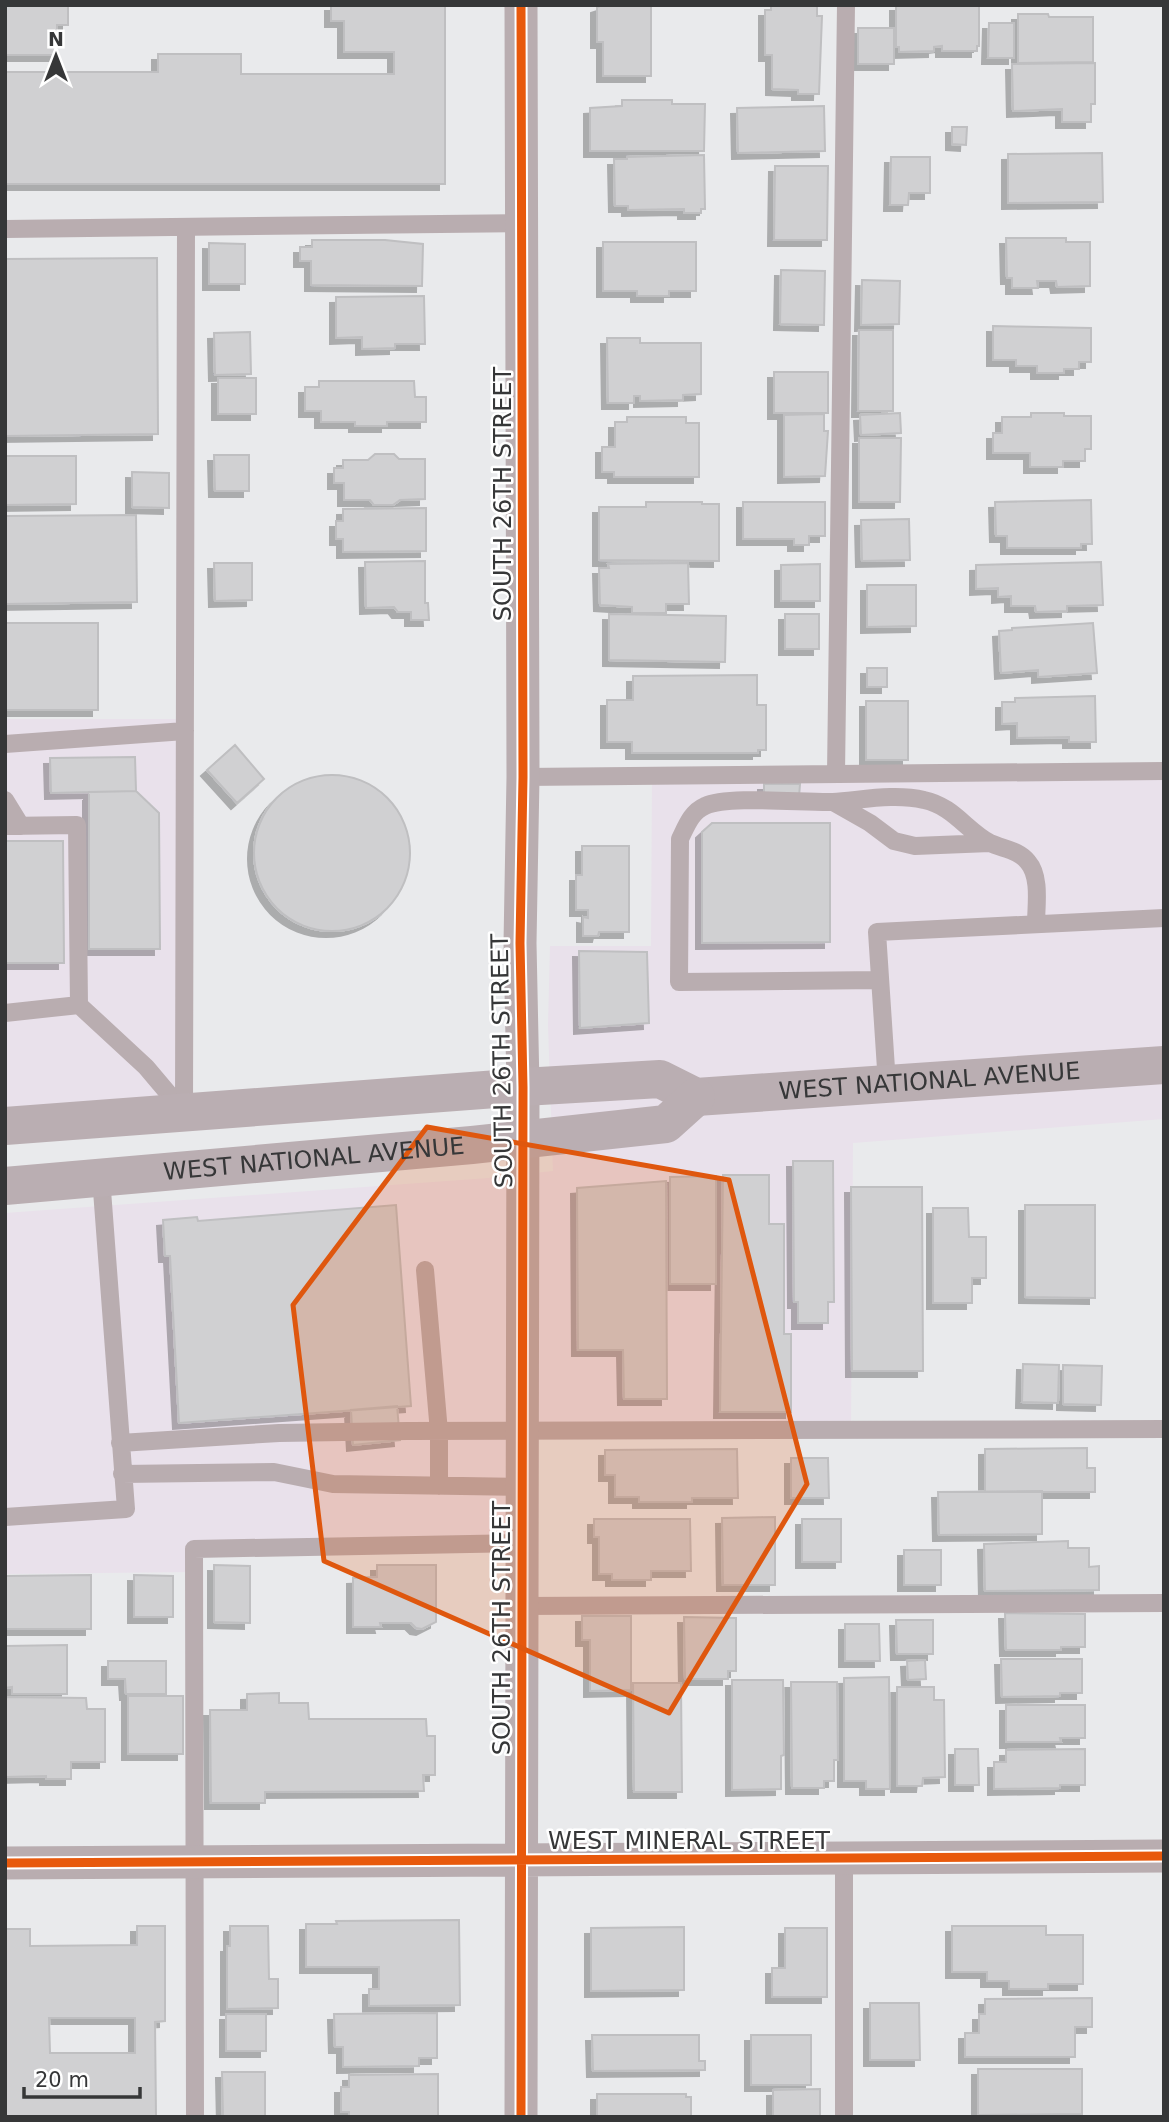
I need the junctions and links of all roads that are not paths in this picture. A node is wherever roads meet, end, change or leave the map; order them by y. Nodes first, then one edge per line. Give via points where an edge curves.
1 (521, 5) edge
2 (846, 5) edge
3 (521, 223) junction
4 (186, 227) junction
5 (5, 229) edge
6 (185, 732) junction
7 (5, 744) edge
8 (1164, 771) edge
9 (836, 774) junction
10 (523, 777) junction
11 (5, 800) edge
12 (833, 802) junction
13 (13, 826) edge
14 (990, 843) junction
15 (1164, 918) edge
16 (1036, 924) junction
17 (880, 980) junction
18 (79, 1005) junction
19 (5, 1013) edge
20 (1164, 1065) edge
21 (887, 1084) junction
22 (523, 1087) junction
23 (696, 1097) junction
24 (184, 1112) junction
25 (5, 1126) edge
26 (523, 1140) junction
27 (101, 1177) junction
28 (5, 1186) edge
29 (425, 1270) dead end
30 (1164, 1429) edge
31 (522, 1431) junction
32 (439, 1432) junction
33 (120, 1443) junction
34 (122, 1474) junction
35 (439, 1486) junction
36 (522, 1487) junction
37 (5, 1517) edge
38 (522, 1543) junction
39 (1164, 1603) edge
40 (522, 1606) junction
41 (1164, 1856) edge
42 (844, 1859) junction
43 (521, 1861) junction
44 (5, 1863) edge
45 (194, 1863) junction
46 (195, 2117) edge
47 (521, 2117) edge
48 (844, 2117) edge

1 - 3 street, SOUTH 26TH STREET
2 - 9 lane
3 - 4 lane
3 - 10 street, SOUTH 26TH STREET
4 - 5 lane
4 - 6 lane
6 - 7 lane
6 - 24 lane
8 - 9 lane
9 - 10 lane
10 - 22 street, SOUTH 26TH STREET
11 - 13 lane
12 - 14 lane via 894,841 915,846
12 - 14 lane via 924,800 953,812
12 - 17 lane via 730,801 705,806 688,820 680,839 680,982
13 - 18 lane via 77,825
14 - 16 lane via 1028,861 1036,876
15 - 16 lane
16 - 17 lane via 877,932
17 - 21 lane
18 - 19 lane
18 - 24 lane via 146,1067
20 - 21 main road, WEST NATIONAL AVENUE
21 - 23 main road, WEST NATIONAL AVENUE
22 - 23 main road via 660,1079
22 - 24 main road
22 - 26 street, SOUTH 26TH STREET
23 - 26 main road, WEST NATIONAL AVENUE via 666,1124
24 - 25 main road
26 - 27 main road, WEST NATIONAL AVENUE
26 - 31 street, SOUTH 26TH STREET
27 - 28 main road, WEST NATIONAL AVENUE
27 - 33 lane
29 - 32 lane
30 - 31 lane
31 - 32 lane
31 - 36 street, SOUTH 26TH STREET
32 - 33 lane via 279,1433
32 - 35 lane
33 - 34 lane
34 - 35 lane via 274,1472 333,1484
34 - 37 lane via 126,1509
35 - 36 lane
36 - 38 street, SOUTH 26TH STREET
38 - 40 street, SOUTH 26TH STREET
38 - 45 lane via 194,1549
39 - 40 lane
40 - 43 street, SOUTH 26TH STREET
41 - 42 street, WEST MINERAL STREET
42 - 43 street, WEST MINERAL STREET
42 - 48 lane
43 - 45 street, WEST MINERAL STREET
43 - 47 street, SOUTH 26TH STREET
44 - 45 street, WEST MINERAL STREET
45 - 46 lane

